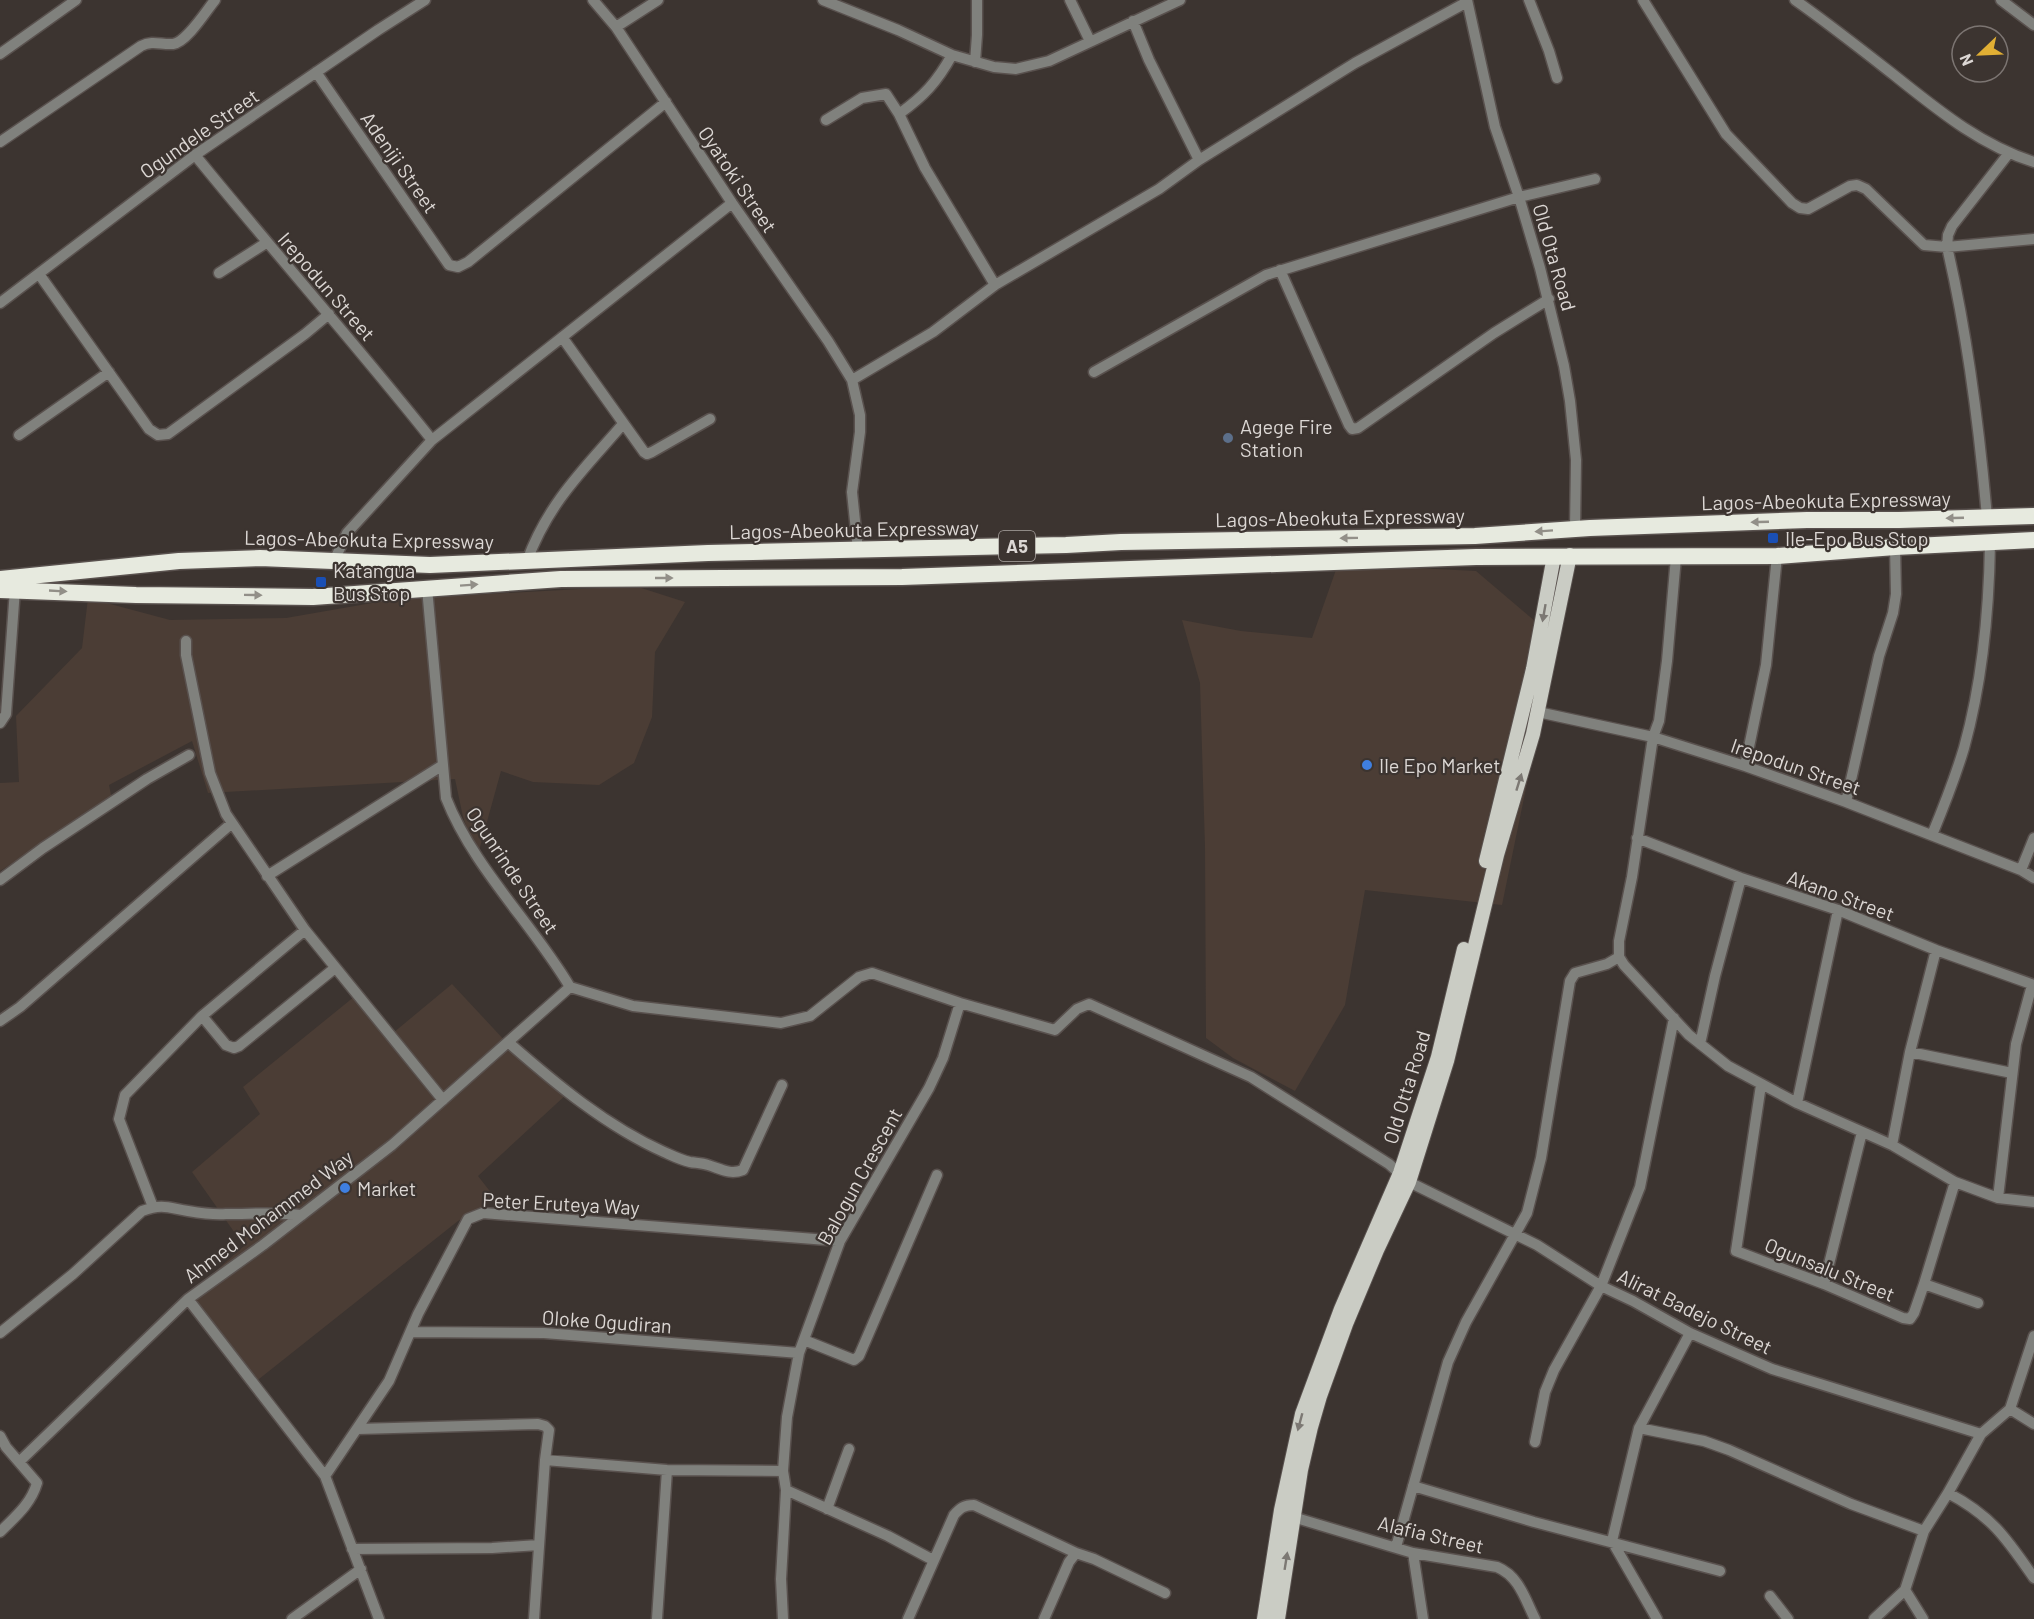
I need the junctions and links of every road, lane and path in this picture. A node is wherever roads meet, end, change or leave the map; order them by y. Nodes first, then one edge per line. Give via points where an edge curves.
1 (76, 0) edge
2 (215, 0) edge
3 (425, 0) edge
4 (593, 0) edge
5 (658, 0) edge
6 (823, 0) edge
7 (855, 0) edge
8 (977, 0) edge
9 (1070, 0) edge
10 (1180, 0) edge
11 (1529, 0) edge
12 (1643, 0) edge
13 (1795, 0) edge
14 (2001, 0) edge
15 (1467, 1) edge
16 (850, 11) junction
17 (1133, 21) junction
18 (2034, 25) edge
19 (616, 27) junction
20 (1090, 41) junction
21 (0, 54) edge
22 (952, 55) junction
23 (975, 62) junction
24 (316, 72) junction
25 (1557, 78) dead end
26 (666, 102) junction
27 (899, 114) junction
28 (826, 120) dead end
29 (0, 142) edge
30 (2008, 153) junction
31 (195, 155) junction
32 (1199, 160) junction
33 (2034, 162) edge
34 (1595, 179) dead end
35 (1519, 197) junction
36 (732, 203) junction
37 (2034, 239) edge
38 (266, 243) junction
39 (1947, 247) junction
40 (1280, 270) junction
41 (219, 273) dead end
42 (39, 274) junction
43 (995, 285) junction
44 (1549, 299) junction
45 (0, 303) edge
46 (329, 314) junction
47 (562, 337) junction
48 (109, 372) junction
49 (1094, 372) dead end
50 (852, 380) junction
51 (710, 419) dead end
52 (623, 424) junction
53 (19, 435) dead end
54 (432, 440) junction
55 (2034, 516) edge
56 (1987, 517) junction
57 (1575, 529) junction
58 (2034, 540) edge
59 (1990, 543) junction
60 (1895, 546) junction
61 (858, 550) junction
62 (1562, 556) junction
63 (1777, 556) junction
64 (1676, 557) junction
65 (334, 561) junction
66 (527, 561) junction
67 (5, 584) edge
68 (427, 588) junction
69 (186, 641) dead end
70 (1538, 712) junction
71 (0, 723) edge
72 (1653, 737) junction
73 (189, 755) dead end
74 (443, 765) junction
75 (1745, 766) junction
76 (1846, 802) junction
77 (232, 822) junction
78 (1932, 835) junction
79 (1637, 838) junction
80 (2034, 838) edge
81 (2021, 870) junction
82 (267, 876) junction
83 (1741, 878) junction
84 (2034, 878) edge
85 (0, 880) edge
86 (1838, 910) junction
87 (305, 930) junction
88 (1936, 950) junction
89 (1619, 957) junction
90 (335, 968) junction
91 (2033, 985) edge
92 (570, 987) junction
93 (960, 1003) junction
94 (202, 1016) junction
95 (1674, 1018) junction
96 (0, 1022) edge
97 (508, 1042) junction
98 (1700, 1044) junction
99 (1910, 1052) junction
100 (2012, 1073) junction
101 (783, 1085) dead end
102 (1761, 1085) junction
103 (443, 1100) junction
104 (1797, 1103) junction
105 (1862, 1132) junction
106 (1893, 1145) junction
107 (937, 1175) dead end
108 (1405, 1178) junction
109 (1955, 1182) junction
110 (1998, 1198) junction
111 (2034, 1202) edge
112 (153, 1207) junction
113 (302, 1215) junction
114 (1513, 1235) junction
115 (840, 1241) junction
116 (1824, 1284) junction
117 (1924, 1284) junction
118 (1601, 1286) junction
119 (188, 1299) junction
120 (1978, 1303) dead end
121 (412, 1332) junction
122 (0, 1333) edge
123 (1690, 1333) junction
124 (2034, 1336) edge
125 (804, 1340) junction
126 (799, 1353) junction
127 (2010, 1409) junction
128 (2034, 1424) edge
129 (1640, 1428) junction
130 (358, 1429) junction
131 (1981, 1434) junction
132 (0, 1437) edge
133 (1535, 1442) dead end
134 (849, 1449) dead end
135 (545, 1460) junction
136 (20, 1462) junction
137 (667, 1470) junction
138 (783, 1471) junction
139 (325, 1476) junction
140 (1413, 1486) junction
141 (786, 1490) junction
142 (1948, 1493) junction
143 (827, 1509) junction
144 (1293, 1517) junction
145 (1924, 1531) junction
146 (0, 1532) edge
147 (1612, 1541) junction
148 (539, 1545) junction
149 (1396, 1547) junction
150 (352, 1549) junction
151 (1076, 1553) junction
152 (1413, 1553) junction
153 (933, 1560) junction
154 (361, 1569) junction
155 (1720, 1571) dead end
156 (2034, 1578) edge
157 (1905, 1590) junction
158 (1165, 1593) dead end
159 (1770, 1596) dead end
160 (292, 1619) edge
161 (379, 1619) edge
162 (534, 1619) edge
163 (657, 1619) edge
164 (783, 1619) edge
165 (908, 1619) edge
166 (1044, 1619) edge
167 (1264, 1619) edge
168 (1278, 1619) edge
169 (1423, 1619) edge
170 (1535, 1619) edge
171 (1657, 1619) edge
172 (1788, 1619) edge
173 (1874, 1619) edge
174 (1923, 1619) edge

1 - 21 street
2 - 29 street via 178,43 141,46
3 - 24 street, Ogundele Street
4 - 19 street, Oyatoki Street
5 - 19 street
6 - 16 street
7 - 16 street
8 - 23 street
9 - 20 street
10 - 17 street
11 - 25 street
12 - 39 street via 1726,134 1792,203 1808,209 1857,185 1866,189 1924,245
13 - 30 street via 1945,116
14 - 18 street
15 - 32 street via 1356,63
15 - 35 street, Old Ota Road via 1495,127
16 - 22 street
17 - 20 street
17 - 32 street
19 - 26 street, Oyatoki Street
20 - 23 street via 1049,61 1016,69
22 - 23 street
22 - 27 street via 931,87
24 - 26 street, Adeniji Street via 449,265 458,267
24 - 31 street, Ogundele Street
26 - 36 street, Oyatoki Street
27 - 28 street via 886,94 862,98
27 - 43 street via 925,168
30 - 33 street
30 - 39 street via 1952,226
31 - 38 street, Irepodun Street
31 - 42 street, Ogundele Street
32 - 43 street via 1159,189
34 - 35 street
35 - 40 street
35 - 44 street, Old Ota Road
36 - 47 street
36 - 50 street, Oyatoki Street
37 - 39 street
38 - 41 street
38 - 46 street, Irepodun Street
39 - 56 street via 1967,341
40 - 44 street via 1352,429
40 - 49 street
42 - 45 street, Ogundele Street
42 - 48 street
43 - 50 street via 933,332
44 - 57 street, Old Ota Road via 1573,424
46 - 48 street via 168,434 159,435 149,429
46 - 54 street, Irepodun Street
47 - 52 street
47 - 54 street
48 - 53 street
50 - 61 street, Oyatoki Street via 860,415 852,492
51 - 52 street via 647,454
52 - 66 street via 555,504
54 - 65 street via 347,533
55 - 56 highway, Lagos-Abeokuta Expressway / A5
56 -> 57 highway, Lagos-Abeokuta Expressway / A5
57 -> 61 highway, Lagos-Abeokuta Expressway / A5 via 1475,536
58 - 59 highway, A5
59 - 60 highway, A5
59 - 78 street via 1976,692 1959,763
60 - 63 highway, A5
60 - 76 street via 1893,613 1879,656
61 - 66 highway, Lagos-Abeokuta Expressway / A5
62 - 64 highway, A5
68 -> 62 highway, A5 via 561,579 902,577
62 - 70 main road
62 -> 108 main road, Old Otta Road
63 - 64 highway, A5
63 - 75 street via 1767,665
64 - 72 street via 1667,661 1659,722
65 - 66 highway, Lagos-Abeokuta Expressway / A5 via 430,565
65 - 67 highway, Lagos-Abeokuta Expressway / A5 via 179,561
67 -> 68 highway, A5 via 136,595 313,597
67 - 71 street via 6,714
68 - 74 street, Ogunrinde Street
69 - 77 street via 210,773
70 - 72 street, Irepodun Street
108 -> 70 main road via 1447,1061 1497,855
72 - 75 street, Irepodun Street
72 - 79 street
73 - 85 street via 147,779
74 - 82 street
74 - 92 street, Ogunrinde Street via 446,798 454,820
75 - 76 street, Irepodun Street
76 - 78 street, Irepodun Street
77 - 82 street
77 - 96 street
78 - 81 street, Irepodun Street
79 - 83 street, Akano Street
79 - 89 street
80 - 81 street
81 - 84 street, Irepodun Street
82 - 87 street
83 - 86 street, Akano Street
83 - 98 street
86 - 88 street, Akano Street
86 - 104 street
87 - 90 street
87 - 94 street
88 - 91 street, Akano Street
88 - 99 street
89 - 95 street
89 - 114 street via 1575,973 1570,981 1541,1158 1527,1213
90 - 94 street via 239,1047 226,1045
90 - 103 street
91 - 100 street
92 - 93 street via 633,1006 781,1023 810,1017 859,977 872,972
92 - 97 street, Ahmed Mohammed Way
93 - 108 street, Alirat Badejo Street via 1055,1030 1077,1009 1089,1004 1251,1077
93 - 115 street, Balogun Crescent via 944,1058 929,1088
94 - 112 street via 126,1095 119,1119
95 - 98 street
95 - 118 street via 1644,1173
97 - 101 street via 570,1094 618,1127 677,1158 729,1172 743,1170
97 - 103 street, Ahmed Mohammed Way
98 - 102 street
99 - 100 street
99 - 106 street
100 - 110 street
102 - 104 street
102 - 116 street, Ogunsalu Street via 1736,1251
103 - 113 street, Ahmed Mohammed Way
104 - 105 street
105 - 106 street
105 - 116 street
106 - 109 street
107 - 125 street via 859,1356 854,1360
108 - 114 street, Alirat Badejo Street
108 - 144 main road, Old Otta Road via 1320,1395 1304,1452
108 -> 167 main road, Old Otta Road via 1341,1309 1302,1414 1281,1510
109 - 110 street
109 - 117 street
110 - 111 street
112 - 113 street via 226,1215
112 - 122 street via 142,1211
113 - 119 street, Ahmed Mohammed Way
114 - 118 street, Alirat Badejo Street via 1537,1245
114 - 140 street via 1448,1362
115 - 121 street, Peter Eruteya Way via 483,1213 468,1219
115 - 125 street, Balogun Crescent
116 - 117 street, Ogunsalu Street via 1910,1318
117 - 120 street
118 - 123 street, Alirat Badejo Street
118 - 133 street via 1554,1370 1545,1392
119 - 136 street, Ahmed Mohammed Way
119 - 139 street
121 - 126 street, Oloke Ogudiran via 544,1333
121 - 130 street, Peter Eruteya Way
123 - 129 street
123 - 131 street, Alirat Badejo Street via 1772,1369
124 - 127 street
125 - 126 street, Balogun Crescent
126 - 138 street, Balogun Crescent via 787,1417
127 - 128 street
127 - 131 street
129 - 145 street via 1729,1450 1851,1504
129 - 147 street
130 - 135 street via 538,1424 549,1430
130 - 139 street, Peter Eruteya Way
131 - 142 street
132 - 136 street
134 - 143 street
135 - 137 street
135 - 148 street
136 - 146 street via 37,1484 34,1495
137 - 138 street
137 - 163 street
138 - 141 street, Balogun Crescent
139 - 150 street
140 - 147 street
140 - 149 street
141 - 143 street
141 - 164 street, Balogun Crescent
142 - 145 street
142 - 156 street via 1991,1521
143 - 153 street
144 - 149 street, Alafia Street
168 -> 144 main road, Old Otta Road
145 - 157 street
147 - 155 street
147 - 171 street
148 - 150 street
148 - 162 street
149 - 152 street, Alafia Street
150 - 154 street
151 - 153 street via 968,1505 954,1515
151 - 158 street
151 - 166 street
152 - 169 street
152 - 170 street, Alafia Street via 1506,1571 1514,1578
153 - 165 street
154 - 160 street
154 - 161 street
157 - 173 street
157 - 174 street
159 - 172 street

